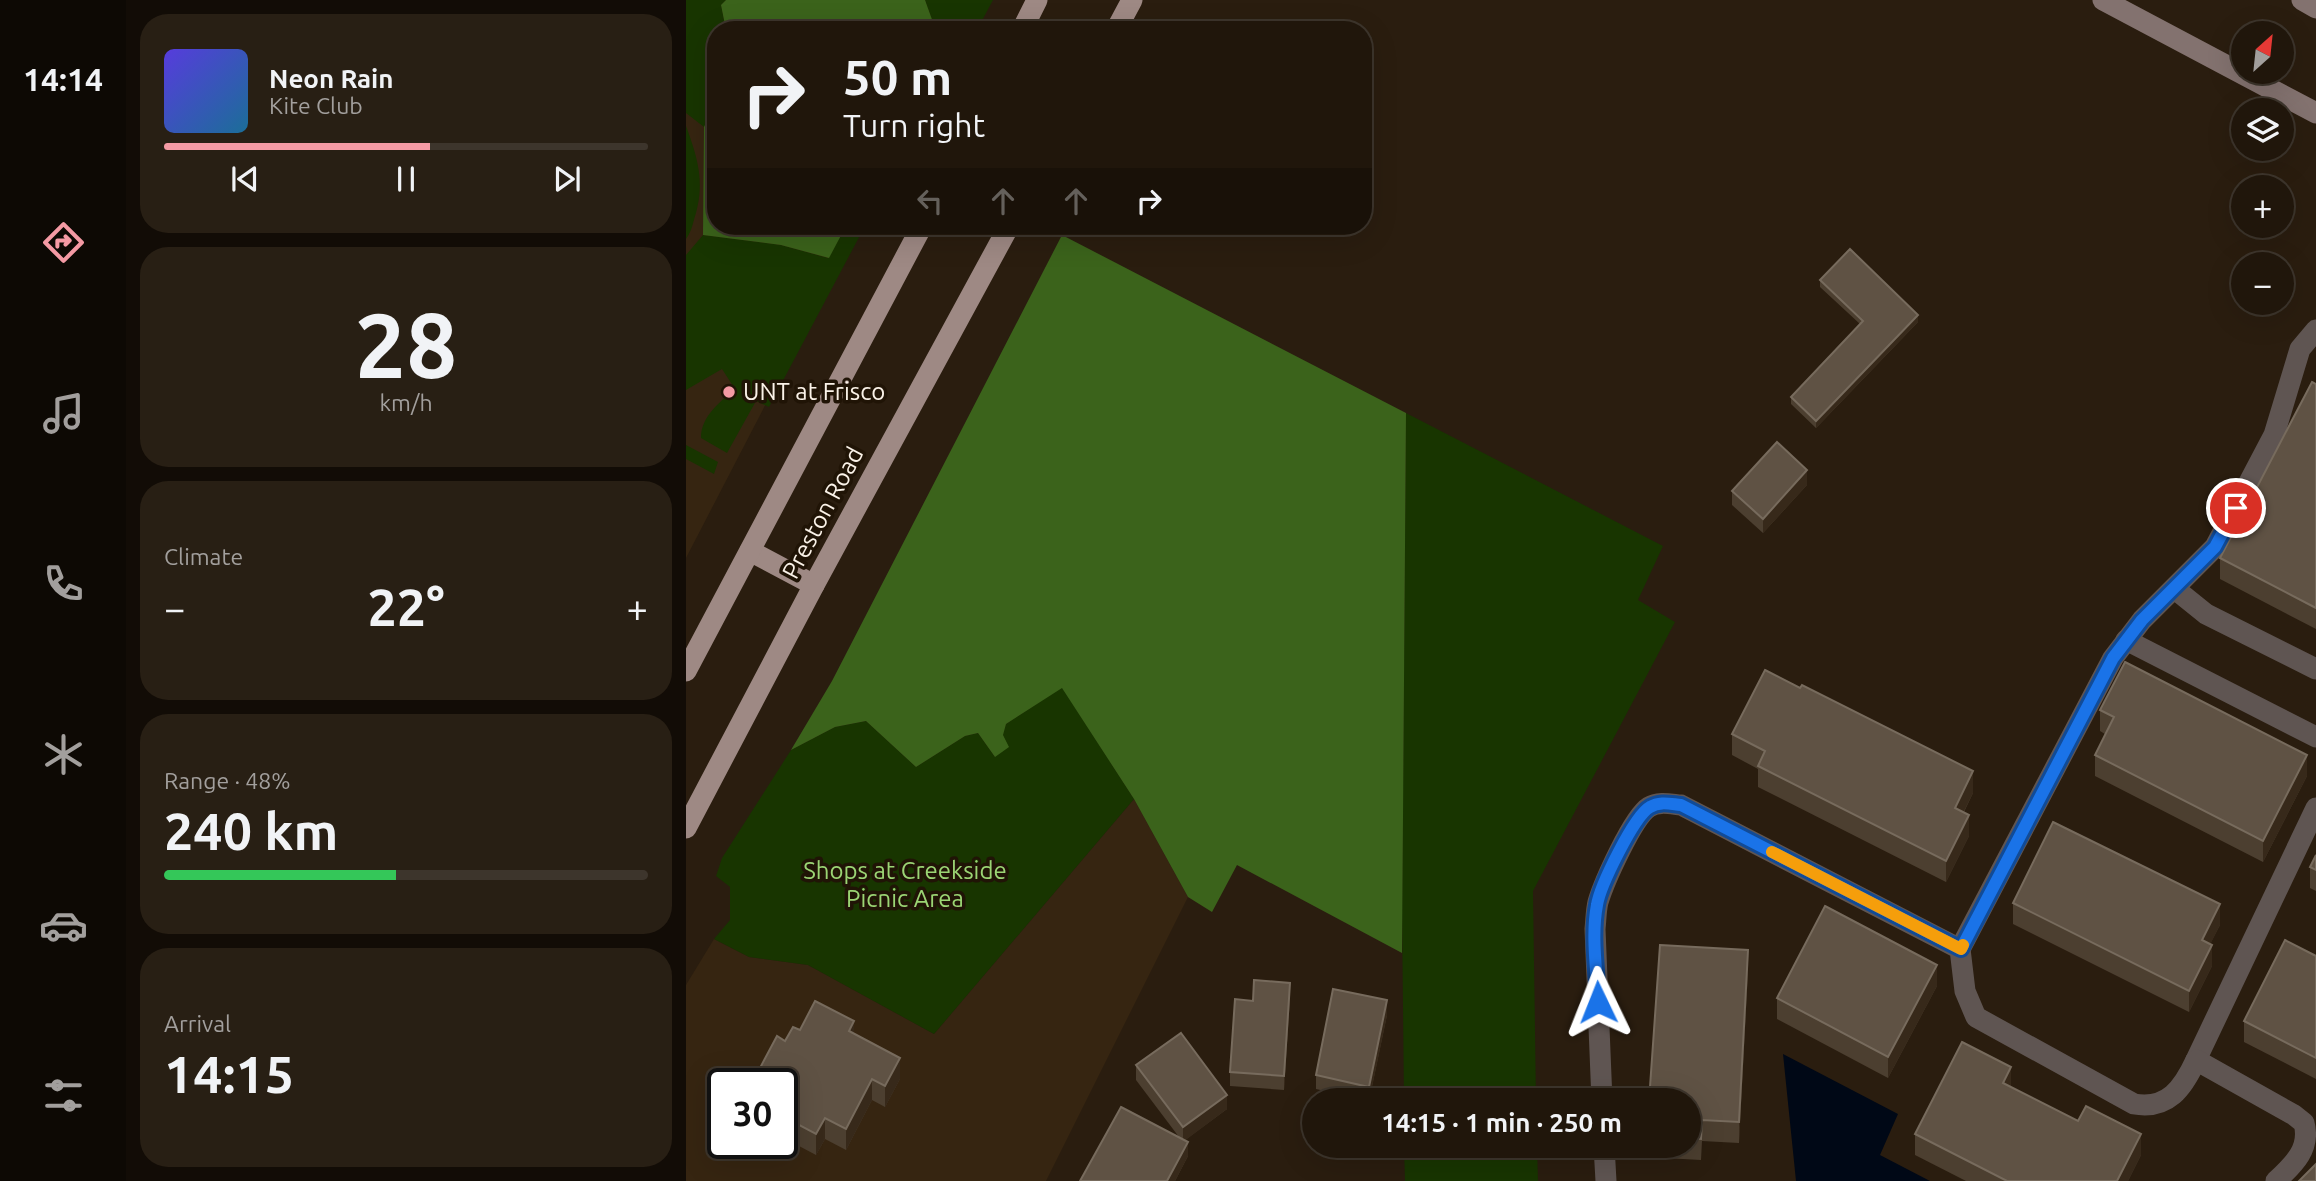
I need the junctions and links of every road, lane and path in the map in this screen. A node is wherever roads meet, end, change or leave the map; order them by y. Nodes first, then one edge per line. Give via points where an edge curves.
1 (1037, 0) edge
2 (1132, 0) edge
3 (2103, 0) edge
4 (2302, 0) edge
5 (2316, 8) edge
6 (1026, 21) edge
7 (1121, 21) edge
8 (2316, 113) edge
9 (917, 235) edge
10 (1004, 235) edge
11 (2316, 330) edge
12 (750, 551) junction
13 (814, 585) junction
14 (2175, 589) junction
15 (2126, 640) junction
16 (2316, 669) edge
17 (686, 671) edge
18 (2316, 737) edge
19 (2316, 808) edge
20 (686, 828) edge
21 (1961, 949) junction
22 (2196, 1060) junction
23 (1601, 1088) edge
24 (1605, 1158) edge
25 (1606, 1181) edge
26 (2276, 1181) edge

1 - 6 main road
2 - 7 main road
3 - 8 main road
4 - 5 main road
9 - 12 main road, Preston Road
10 - 13 main road, Preston Road
11 - 14 street via 2300,349 2274,435 2221,536
12 - 13 main road
12 - 17 main road, Preston Road
13 - 20 main road, Preston Road
14 - 15 street
14 - 16 street via 2206,614
15 - 18 street
15 - 21 street
19 - 22 street
21 - 22 street via 1965,991 1976,1017 2134,1104 2158,1104 2176,1094
21 - 23 street via 1681,805 1658,803 1634,824 1597,905
22 - 26 street via 2304,1123 2302,1153
24 - 25 street

